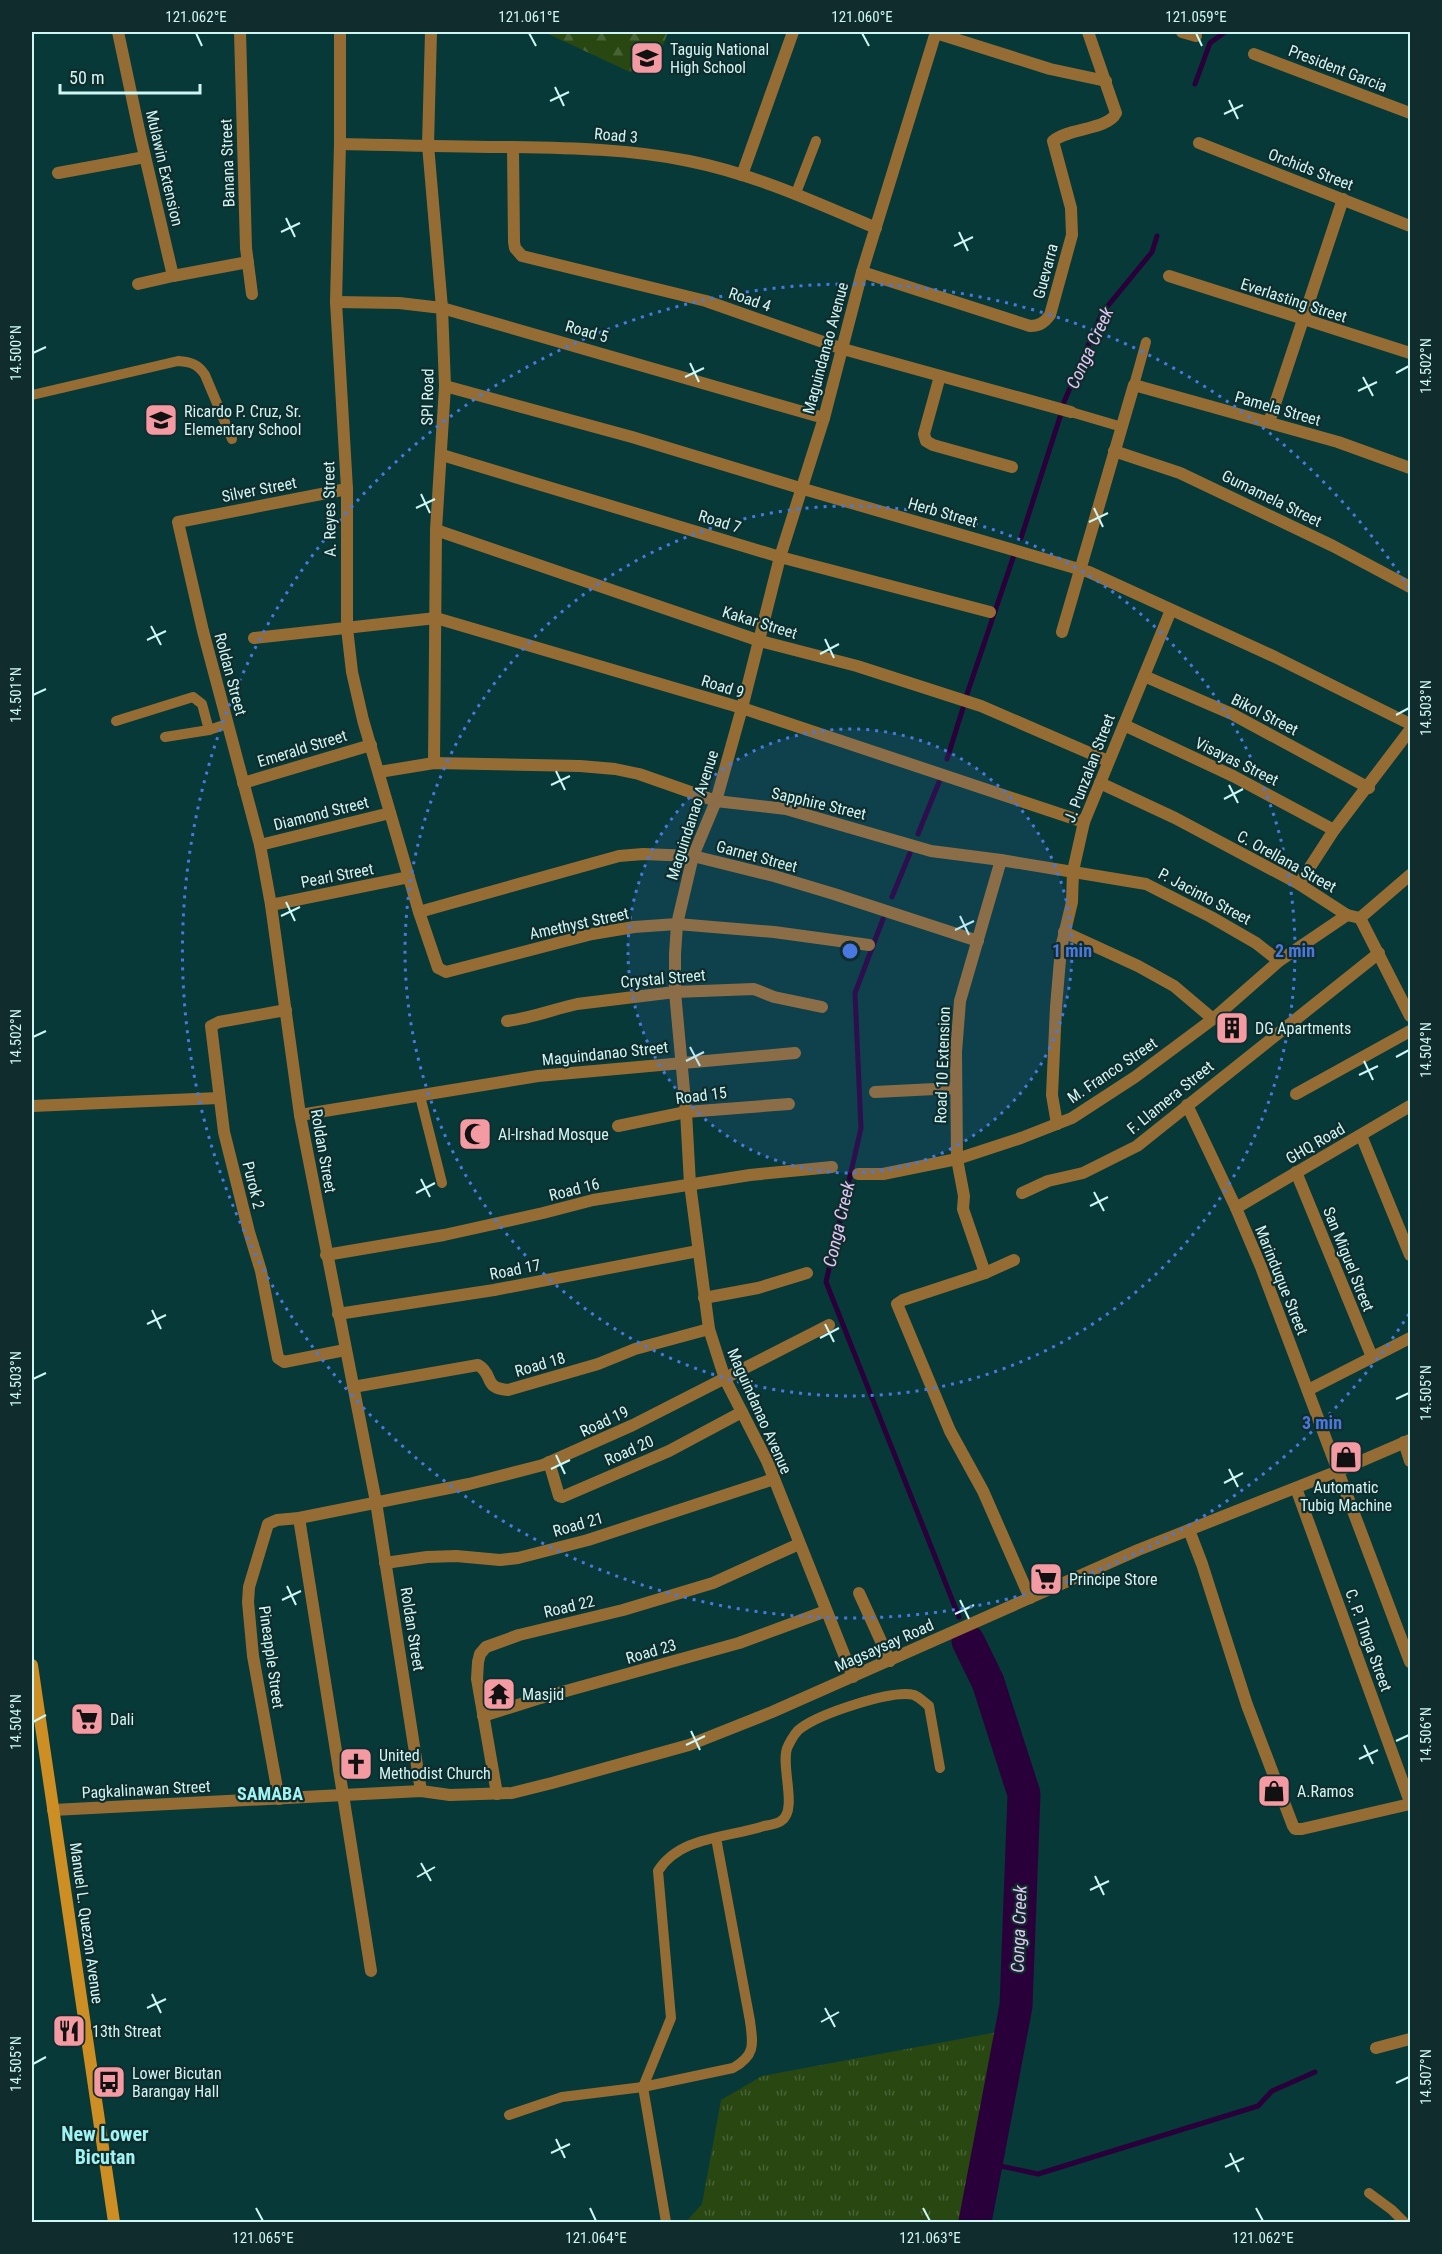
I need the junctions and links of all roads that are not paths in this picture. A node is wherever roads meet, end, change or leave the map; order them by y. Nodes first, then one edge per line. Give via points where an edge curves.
1 (118, 32) edge
2 (240, 32) edge
3 (340, 32) edge
4 (431, 32) edge
5 (793, 32) edge
6 (934, 32) edge
7 (1088, 32) edge
8 (1182, 32) edge
9 (1196, 36) dead end
10 (1254, 54) dead end
11 (1106, 81) junction
12 (1410, 113) edge
13 (816, 141) dead end
14 (1199, 143) dead end
15 (340, 144) junction
16 (428, 145) junction
17 (513, 147) junction
18 (145, 156) junction
19 (58, 173) dead end
20 (742, 175) junction
21 (796, 193) junction
22 (1343, 199) junction
23 (1410, 226) edge
24 (876, 228) junction
25 (248, 262) junction
26 (862, 272) junction
27 (173, 276) junction
28 (1169, 276) dead end
29 (138, 284) dead end
30 (252, 294) dead end
31 (336, 302) junction
32 (442, 308) junction
33 (1304, 320) junction
34 (1146, 342) dead end
35 (843, 350) junction
36 (1410, 353) edge
37 (940, 376) junction
38 (1134, 385) junction
39 (445, 386) junction
40 (32, 395) edge
41 (1071, 412) joint
42 (824, 418) junction
43 (1269, 422) junction
44 (1122, 427) junction
45 (232, 439) dead end
46 (1114, 451) junction
47 (442, 454) junction
48 (1012, 467) dead end
49 (1410, 468) edge
50 (800, 488) junction
51 (347, 489) junction
52 (178, 522) joint
53 (436, 530) junction
54 (780, 557) junction
55 (1081, 570) junction
56 (1410, 587) edge
57 (1171, 610) junction
58 (990, 612) dead end
59 (436, 618) junction
60 (347, 628) junction
61 (1062, 632) dead end
62 (254, 638) dead end
63 (759, 641) junction
64 (1144, 676) junction
65 (742, 708) junction
66 (116, 721) dead end
67 (227, 724) junction
68 (1410, 724) edge
69 (1124, 725) junction
70 (209, 730) junction
71 (1410, 730) edge
72 (165, 737) dead end
73 (371, 745) junction
74 (1108, 761) junction
75 (435, 763) junction
76 (379, 772) junction
77 (243, 783) junction
78 (1100, 783) junction
79 (1369, 788) junction
80 (716, 801) junction
81 (390, 813) junction
82 (1084, 822) junction
83 (1334, 830) junction
84 (260, 845) junction
85 (693, 856) junction
86 (1001, 860) junction
87 (1072, 871) junction
88 (1410, 876) edge
89 (409, 877) junction
90 (1299, 884) junction
91 (271, 905) junction
92 (419, 912) junction
93 (1347, 915) junction
94 (1360, 918) junction
95 (678, 924) junction
96 (1064, 932) junction
97 (978, 941) junction
98 (869, 945) dead end
99 (1379, 953) junction
100 (1279, 961) junction
101 (441, 971) joint
102 (675, 992) junction
103 (822, 1007) dead end
104 (286, 1010) junction
105 (1410, 1016) edge
106 (1213, 1019) junction
107 (507, 1021) dead end
108 (1410, 1031) edge
109 (795, 1053) dead end
110 (680, 1062) junction
111 (955, 1088) junction
112 (875, 1092) dead end
113 (1296, 1094) dead end
114 (420, 1096) junction
115 (219, 1098) junction
116 (789, 1104) dead end
117 (1187, 1105) junction
118 (32, 1106) edge
119 (1410, 1106) edge
120 (687, 1112) junction
121 (300, 1115) junction
122 (1057, 1124) junction
123 (618, 1126) dead end
124 (1361, 1135) junction
125 (957, 1159) junction
126 (832, 1167) dead end
127 (1296, 1172) junction
128 (858, 1174) dead end
129 (442, 1183) dead end
130 (690, 1184) junction
131 (1022, 1193) dead end
132 (1236, 1208) junction
133 (698, 1251) junction
134 (326, 1255) junction
135 (1410, 1255) edge
136 (1014, 1260) dead end
137 (807, 1273) dead end
138 (985, 1273) junction
139 (704, 1298) junction
140 (338, 1314) junction
141 (829, 1325) dead end
142 (709, 1329) junction
143 (1410, 1338) edge
144 (345, 1350) junction
145 (1372, 1358) junction
146 (725, 1379) junction
147 (353, 1387) junction
148 (1308, 1390) junction
149 (742, 1412) junction
150 (1407, 1441) edge
151 (1410, 1461) edge
152 (549, 1462) junction
153 (1338, 1471) junction
154 (774, 1479) junction
155 (1296, 1488) junction
156 (376, 1502) junction
157 (299, 1518) junction
158 (1189, 1530) junction
159 (799, 1544) junction
160 (386, 1563) junction
161 (859, 1593) dead end
162 (1030, 1598) junction
163 (826, 1611) junction
164 (891, 1660) junction
165 (1410, 1662) edge
166 (32, 1665) edge
167 (852, 1677) junction
168 (34, 1704) edge
169 (483, 1716) junction
170 (940, 1768) dead end
171 (421, 1791) junction
172 (344, 1794) junction
173 (497, 1794) junction
174 (279, 1799) junction
175 (1410, 1803) edge
176 (53, 1810) junction
177 (716, 1838) junction
178 (371, 1971) dead end
179 (1410, 2038) edge
180 (1376, 2048) dead end
181 (643, 2087) junction
182 (509, 2115) dead end
183 (1369, 2193) dead end
184 (114, 2223) edge
185 (666, 2223) edge
186 (1404, 2223) edge

1 - 18 street, Mulawin Extension
2 - 25 street, Banana Street
3 - 15 street, A. Reyes Street
4 - 16 street, SPI Road
5 - 20 street
6 - 11 street via 1050,69
6 - 24 street, Maguindanao Avenue
7 - 11 street
8 - 9 street
10 - 12 street, President Garcia
11 - 26 street, Guevarra via 1115,116 1053,141 1071,208 1072,234 1050,315 1042,324 1030,326
13 - 21 lane
14 - 22 street, Orchids Street
15 - 16 street, Road 3
15 - 31 street, A. Reyes Street
16 - 17 street, Road 3
16 - 32 street, SPI Road
17 - 20 street, Road 3 via 638,153
17 - 35 street, Road 4 via 514,242 522,256 706,301
18 - 19 street
18 - 27 street, Mulawin Extension
20 - 21 street, Road 3
21 - 24 street, Road 3
22 - 23 street, Orchids Street
22 - 33 street
24 - 26 street, Maguindanao Avenue
25 - 27 street
25 - 30 street, Banana Street
26 - 35 street, Maguindanao Avenue
27 - 29 street
28 - 33 street, Everlasting Street
31 - 32 street, Road 5
31 - 51 street, A. Reyes Street
32 - 39 street, SPI Road
32 - 42 street, Road 5
33 - 36 street, Everlasting Street
33 - 43 street
34 - 38 lane
35 - 37 street, Road 4
35 - 42 street, Maguindanao Avenue
37 - 41 street, Road 4
37 - 48 street via 924,434 926,441
38 - 43 street, Pamela Street
38 - 44 street
39 - 47 street, SPI Road
39 - 50 street, Herb Street via 632,436
40 - 45 lane via 178,361 190,362 205,375
41 - 44 lane
42 - 50 street, Maguindanao Avenue
43 - 49 street, Pamela Street
44 - 46 street
46 - 55 street
46 - 56 street, Gumamela Street via 1190,478
47 - 53 street, SPI Road
47 - 54 street, Road 7
50 - 54 street, Maguindanao Avenue
50 - 55 street, Herb Street
51 - 52 street, Silver Street
51 - 60 street, A. Reyes Street
52 - 67 street, Roldan Street
53 - 59 street, SPI Road
53 - 63 street, Kakar Street
54 - 58 street, Road 7
54 - 63 street, Maguindanao Avenue
55 - 57 street, Herb Street
55 - 61 street
57 - 64 street, J. Punzalan Street
57 - 68 street, Herb Street
59 - 60 street, Road 9
59 - 65 street, Road 9
59 - 75 street, SPI Road
60 - 62 street, Road 9
60 - 73 street, A. Reyes Street via 352,672
63 - 65 street, Maguindanao Avenue
63 - 74 street, Kakar Street via 857,666 981,706
64 - 69 street, J. Punzalan Street
64 - 79 street, Bikol Street via 1232,714
65 - 80 street, Maguindanao Avenue
65 - 82 street, Road 9
66 - 70 lane via 193,697 202,704
67 - 70 lane
67 - 77 street, Roldan Street
69 - 74 street, J. Punzalan Street
69 - 83 street, Visayas Street via 1243,781
70 - 72 lane
71 - 79 street
73 - 76 street, A. Reyes Street
73 - 77 street, Emerald Street
74 - 78 street, J. Punzalan Street
75 - 76 street, Sapphire Street
75 - 80 street, Sapphire Street via 615,769
76 - 81 street, A. Reyes Street
77 - 84 street, Roldan Street
78 - 82 street, J. Punzalan Street
78 - 90 street, C. Orellana Street
79 - 83 street
80 - 85 street, Maguindanao Avenue
80 - 86 street, Sapphire Street via 786,809 932,851
81 - 84 street, Diamond Street
81 - 89 street, A. Reyes Street
82 - 87 street, J. Punzalan Street
83 - 90 street
84 - 91 street, Roldan Street
85 - 92 street, Garnet Street via 619,856
85 - 95 street, Maguindanao Avenue
85 - 97 street, Garnet Street via 774,876
86 - 87 street, Sapphire Street
86 - 97 street, Road 10 Extension
87 - 96 street, J. Punzalan Street via 1072,902
87 - 100 street, P. Jacinto Street via 1146,884 1229,927
88 - 94 street
89 - 91 street, Pearl Street
89 - 92 street, A. Reyes Street
90 - 93 street, C. Orellana Street
91 - 104 street, Roldan Street
92 - 101 street, A. Reyes Street
93 - 94 street, C. Orellana Street
93 - 100 street, M. Franco Street
94 - 99 street
95 - 98 street, Amethyst Street
95 - 101 street, Amethyst Street via 602,932
95 - 102 street, Maguindanao Avenue
96 - 106 street via 1174,986
96 - 122 street, J. Punzalan Street via 1052,1078
97 - 111 street, Road 10 Extension via 960,1001
99 - 105 street
99 - 117 street, F. Llamera Street
100 - 106 street, M. Franco Street
102 - 103 street, Crystal Street via 754,989
102 - 107 street, Crystal Street via 578,1004
102 - 110 street, Maguindanao Avenue
104 - 115 street, Purok 2 via 211,1026
104 - 121 street, Roldan Street
106 - 122 street, M. Franco Street via 1135,1077
108 - 113 street
109 - 110 street, Maguindanao Street
110 - 114 street, Maguindanao Street via 544,1075
110 - 120 street, Maguindanao Avenue
111 - 112 street
111 - 125 street, Road 10 Extension
114 - 121 street, Maguindanao Street
114 - 129 lane
115 - 118 street
115 - 144 street, Purok 2 via 278,1358 285,1362
116 - 120 street, Road 15
117 - 131 street, F. Llamera Street via 1137,1146 1117,1157
117 - 132 street, Marinduque Street
119 - 124 street, GHQ Road
120 - 123 street, Road 15
120 - 130 street, Maguindanao Avenue
121 - 134 street, Roldan Street
122 - 125 street, M. Franco Street
124 - 127 street, GHQ Road
124 - 135 street
125 - 128 street, M. Franco Street via 883,1174
125 - 138 street, Road 10 Extension via 963,1209
126 - 130 street, Road 16
127 - 132 street, GHQ Road
127 - 145 street, San Miguel Street
130 - 133 street, Maguindanao Avenue
130 - 134 street, Road 16
132 - 148 street, Marinduque Street
133 - 139 street, Maguindanao Avenue
133 - 140 street, Road 17 via 494,1290
134 - 140 street, Roldan Street
136 - 138 street
137 - 139 street via 758,1288
138 - 162 street via 897,1304 950,1431 983,1491
139 - 142 street, Maguindanao Avenue
140 - 144 street, Roldan Street
141 - 146 street, Road 19
142 - 146 street, Maguindanao Avenue
142 - 147 street, Road 18 via 507,1390 490,1384 478,1365
143 - 145 street
144 - 147 street, Roldan Street
145 - 148 street
146 - 149 street, Maguindanao Avenue
146 - 152 street, Road 19
147 - 156 street, Roldan Street
148 - 153 street, Marinduque Street
149 - 152 street, Road 20 via 669,1451 562,1497
149 - 154 street, Maguindanao Avenue
150 - 151 street
150 - 153 street, Magsaysay Road
152 - 156 street, Road 19 via 478,1482
153 - 155 street, Magsaysay Road
153 - 165 street, Marinduque Street
154 - 159 street, Maguindanao Avenue
154 - 160 street, Road 21 via 588,1540 518,1558 427,1557
155 - 158 street, Magsaysay Road
155 - 175 street, C. P. TInga Street
156 - 157 street, Pineapple Street
156 - 160 street, Roldan Street
157 - 172 street
157 - 174 street, Pineapple Street via 272,1522 265,1528 249,1587 253,1656
158 - 162 street, Magsaysay Road
158 - 175 street via 1247,1705 1295,1829
159 - 163 street, Maguindanao Avenue
159 - 169 street, Road 22 via 713,1583 486,1647 480,1654 477,1679
160 - 171 street, Roldan Street
161 - 164 street
162 - 164 street, Magsaysay Road
163 - 167 street, Maguindanao Avenue
163 - 169 street, Road 23 via 739,1643
164 - 167 street, Magsaysay Road
166 - 168 main road, Manuel L. Quezon Avenue
167 - 173 street, Magsaysay Road via 690,1745 552,1784
168 - 176 main road, Manuel L. Quezon Avenue
169 - 173 street, Road 22
170 - 177 lane via 929,1706 915,1695 895,1694 843,1708 800,1728 786,1748 789,1803 782,1821
171 - 172 street, Pagkalinawan Street
171 - 173 street, Magsaysay Road
172 - 174 street, Pagkalinawan Street
172 - 178 street
174 - 176 street, Pagkalinawan Street
176 - 184 main road, Manuel L. Quezon Avenue
177 - 181 lane via 680,1848 658,1871 671,2018
177 - 181 lane via 750,2021 751,2053 733,2068
179 - 180 street
181 - 182 lane via 562,2097
181 - 185 lane
183 - 186 lane

